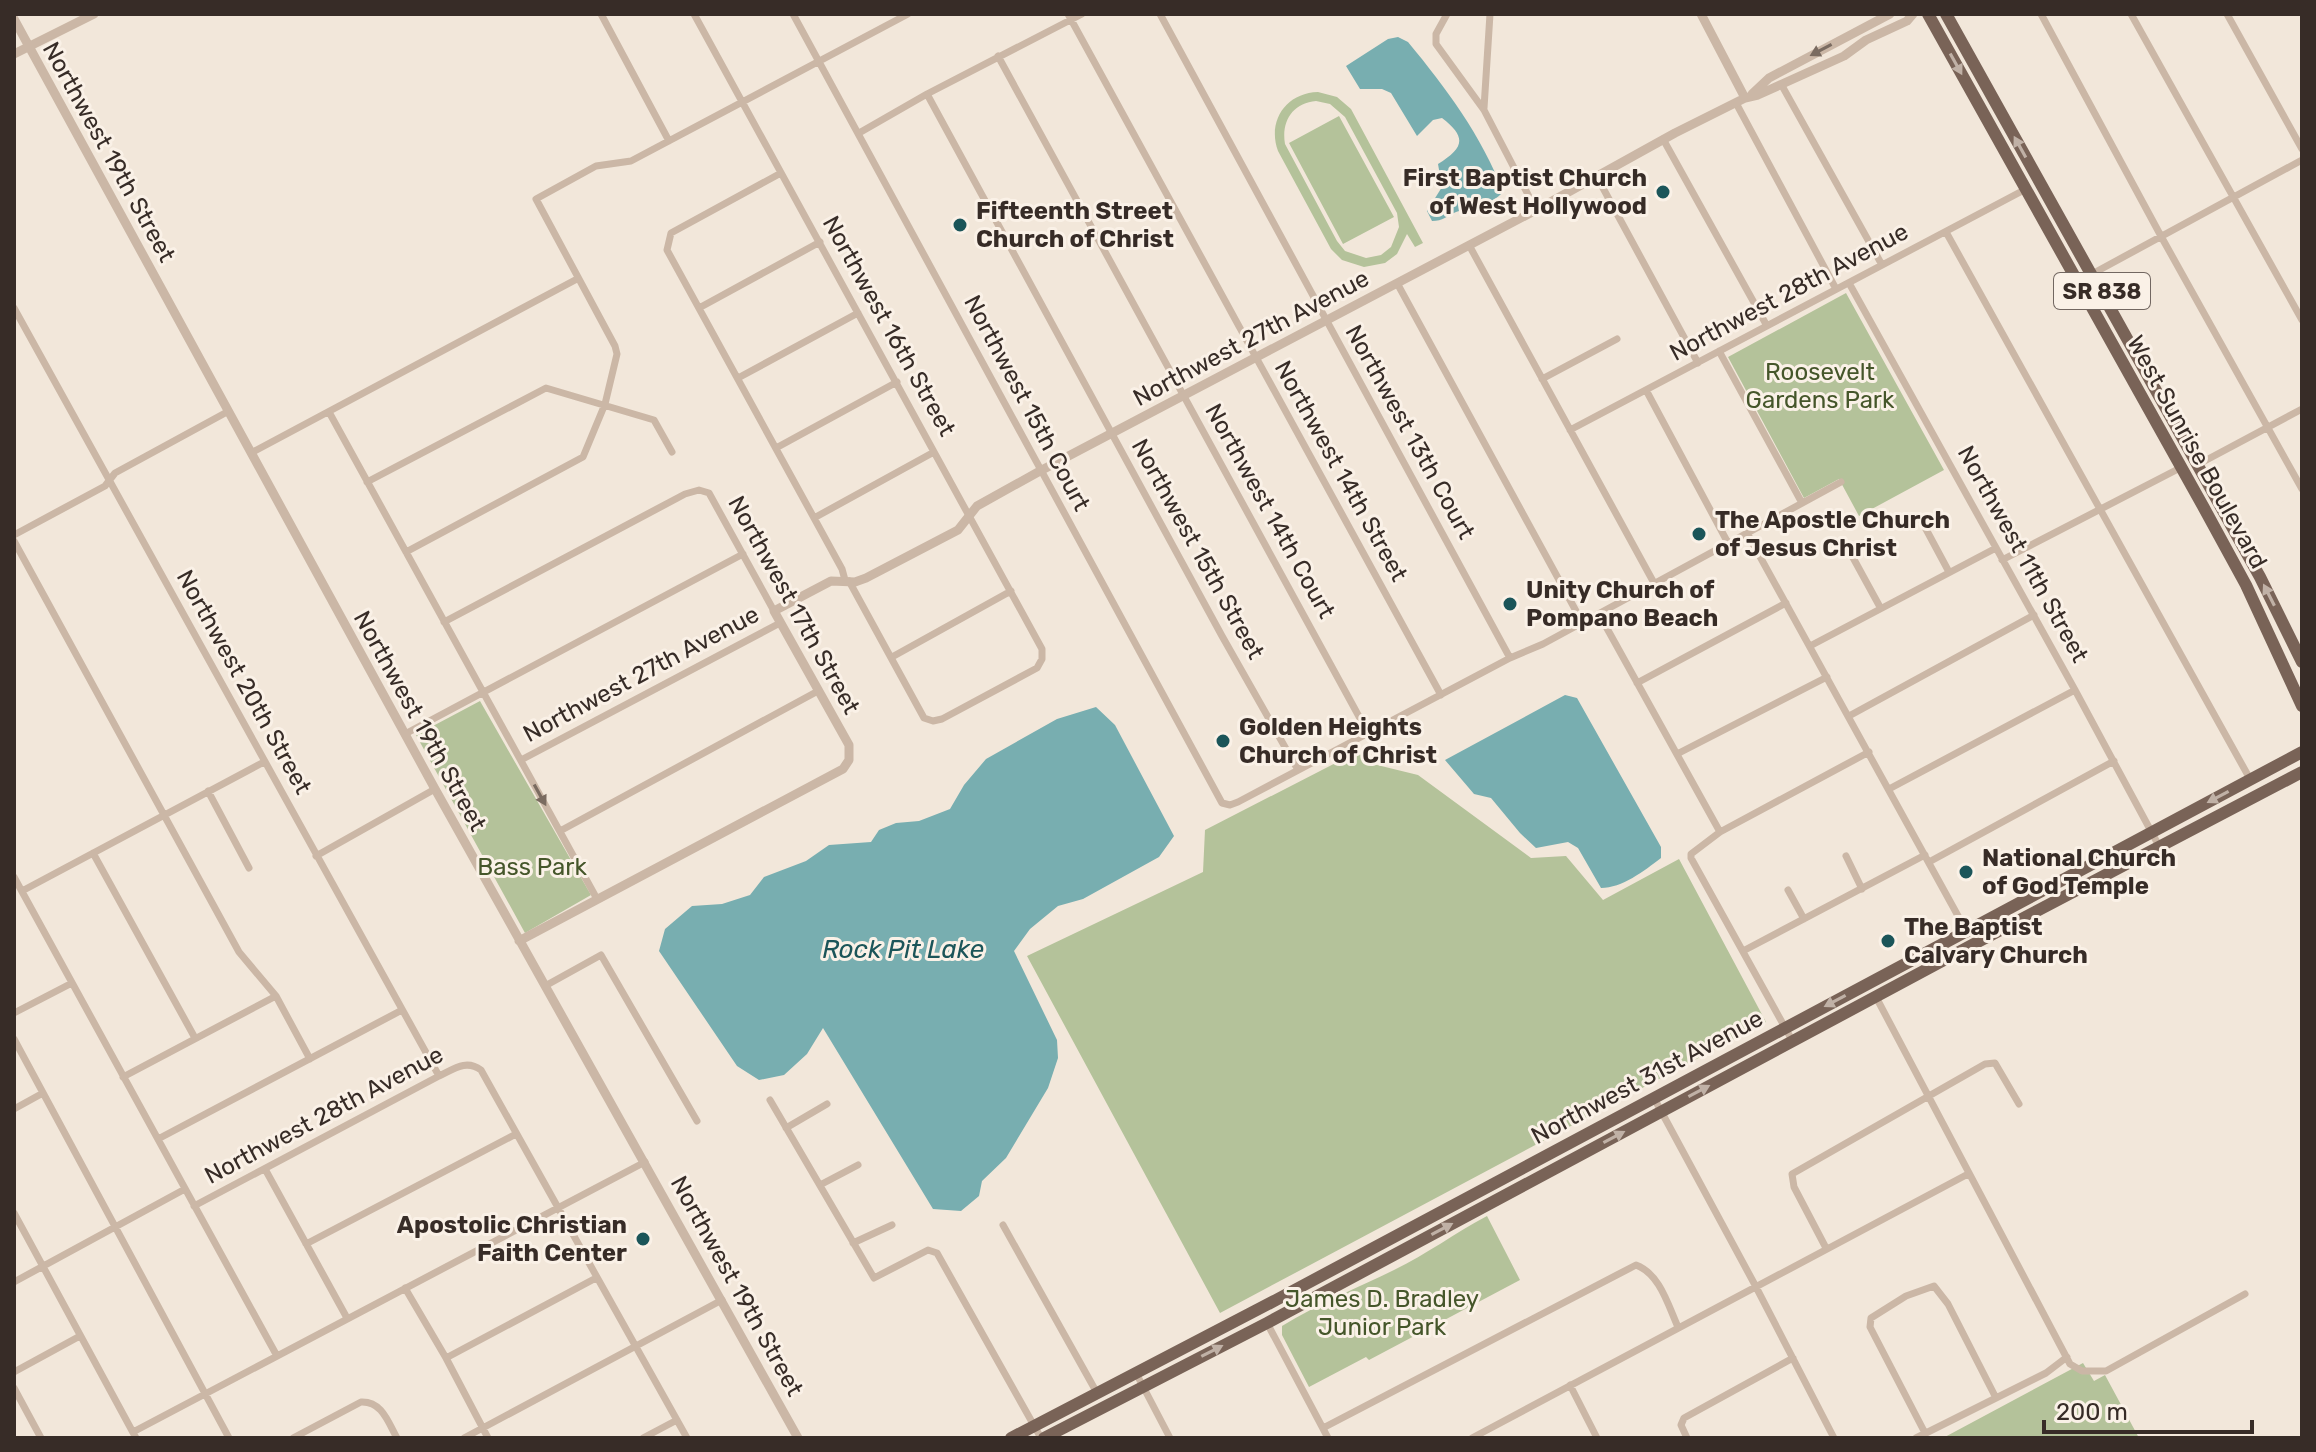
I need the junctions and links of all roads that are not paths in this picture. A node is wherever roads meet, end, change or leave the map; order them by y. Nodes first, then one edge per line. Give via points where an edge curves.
1 (94, 14) edge
2 (601, 14) edge
3 (694, 14) edge
4 (793, 14) edge
5 (887, 14) edge
6 (908, 14) edge
7 (1082, 14) edge
8 (1160, 14) edge
9 (1447, 14) edge
10 (1490, 14) edge
11 (1701, 14) edge
12 (1890, 14) edge
13 (1913, 14) edge
14 (1928, 14) edge
15 (1946, 14) edge
16 (2041, 14) edge
17 (2131, 14) edge
18 (2227, 14) edge
19 (1069, 17) edge
20 (14, 19) edge
21 (892, 23) junction
22 (29, 47) junction
23 (14, 54) edge
24 (998, 56) junction
25 (819, 62) junction
26 (1781, 84) junction
27 (927, 94) junction
28 (1744, 99) junction
29 (743, 103) junction
30 (1484, 110) junction
31 (859, 133) junction
32 (1663, 139) junction
33 (669, 141) junction
34 (2302, 149) edge
35 (2302, 160) edge
36 (781, 173) junction
37 (1597, 177) junction
38 (2026, 189) junction
39 (2232, 198) junction
40 (1536, 210) junction
41 (1946, 232) junction
42 (2162, 238) junction
43 (820, 242) junction
44 (1469, 245) junction
45 (2081, 254) junction
46 (1882, 265) junction
47 (2092, 274) junction
48 (577, 279) junction
49 (1397, 283) junction
50 (1849, 283) junction
51 (1836, 289) junction
52 (14, 308) edge
53 (699, 308) junction
54 (858, 313) junction
55 (1326, 320) junction
56 (2302, 320) edge
57 (1767, 326) junction
58 (1617, 339) dead end
59 (1719, 351) junction
60 (1256, 359) junction
61 (1698, 363) junction
62 (738, 378) junction
63 (1542, 379) junction
64 (897, 382) junction
65 (1646, 390) junction
66 (1184, 396) junction
67 (605, 404) junction
68 (2302, 409) edge
69 (227, 412) junction
70 (329, 412) junction
71 (2268, 428) junction
72 (1570, 430) junction
73 (1112, 434) junction
74 (776, 448) junction
75 (672, 452) dead end
76 (934, 452) junction
77 (251, 453) junction
78 (2174, 453) junction
79 (2197, 465) junction
80 (2182, 467) junction
81 (1040, 471) junction
82 (110, 479) junction
83 (367, 482) junction
84 (1841, 482) dead end
85 (2208, 484) junction
86 (2302, 489) edge
87 (1802, 503) junction
88 (2099, 511) junction
89 (970, 515) junction
90 (814, 518) junction
91 (1920, 518) dead end
92 (1747, 533) junction
93 (14, 538) edge
94 (1728, 543) junction
95 (1996, 548) junction
96 (406, 552) junction
97 (743, 554) junction
98 (1851, 554) dead end
99 (2002, 560) junction
100 (1949, 572) junction
101 (847, 581) junction
102 (1654, 583) junction
103 (1011, 591) junction
104 (1786, 603) junction
105 (1880, 607) junction
106 (774, 611) junction
107 (1599, 614) junction
108 (2034, 615) junction
109 (444, 622) junction
110 (1582, 622) junction
111 (780, 623) junction
112 (1810, 646) junction
113 (892, 657) junction
114 (1510, 658) junction
115 (2302, 661) edge
116 (1827, 677) junction
117 (1637, 683) junction
118 (2075, 690) junction
119 (482, 691) junction
120 (818, 691) junction
121 (1441, 695) junction
122 (2302, 706) edge
123 (1849, 716) junction
124 (1368, 733) junction
125 (405, 734) junction
126 (1869, 752) junction
127 (2302, 752) edge
128 (1677, 754) junction
129 (521, 760) junction
130 (2114, 761) junction
131 (264, 762) junction
132 (1298, 770) junction
133 (2302, 772) edge
134 (2250, 779) junction
135 (435, 789) junction
136 (1889, 789) junction
137 (208, 791) junction
138 (163, 815) junction
139 (560, 831) junction
140 (1720, 832) junction
141 (2152, 832) junction
142 (2159, 846) junction
143 (93, 853) junction
144 (316, 856) junction
145 (1846, 856) dead end
146 (1927, 858) junction
147 (249, 868) dead end
148 (14, 877) edge
149 (1862, 889) junction
150 (1788, 890) dead end
151 (22, 891) junction
152 (597, 899) junction
153 (1804, 919) junction
154 (1967, 931) junction
155 (519, 941) junction
156 (1972, 945) junction
157 (1743, 951) junction
158 (1892, 971) junction
159 (72, 983) junction
160 (545, 986) junction
161 (276, 996) junction
162 (1876, 997) junction
163 (402, 1010) junction
164 (14, 1013) edge
165 (1785, 1028) junction
166 (195, 1038) junction
167 (14, 1039) edge
168 (1793, 1042) junction
169 (310, 1059) junction
170 (439, 1076) junction
171 (123, 1077) junction
172 (43, 1093) junction
173 (1654, 1098) junction
174 (1927, 1099) junction
175 (770, 1100) dead end
176 (827, 1104) dead end
177 (2019, 1104) dead end
178 (14, 1109) edge
179 (1661, 1111) junction
180 (697, 1121) dead end
181 (786, 1128) junction
182 (516, 1134) junction
183 (158, 1139) junction
184 (645, 1162) junction
185 (858, 1165) dead end
186 (265, 1169) junction
187 (1968, 1174) junction
188 (820, 1185) junction
189 (185, 1189) junction
190 (194, 1206) junction
191 (558, 1208) junction
192 (14, 1213) edge
193 (892, 1225) dead end
194 (1003, 1225) dead end
195 (116, 1227) junction
196 (853, 1243) junction
197 (306, 1244) junction
198 (1826, 1248) junction
199 (43, 1266) junction
200 (596, 1278) junction
201 (14, 1282) edge
202 (1755, 1285) junction
203 (405, 1288) junction
204 (2245, 1294) dead end
205 (722, 1300) junction
206 (1276, 1300) junction
207 (347, 1318) junction
208 (1267, 1323) junction
209 (1678, 1327) junction
210 (80, 1336) junction
211 (635, 1347) junction
212 (277, 1356) junction
213 (2067, 1357) junction
214 (446, 1358) junction
215 (1793, 1358) junction
216 (14, 1372) edge
217 (1136, 1373) junction
218 (1570, 1385) junction
219 (1143, 1387) junction
220 (14, 1388) edge
221 (1097, 1393) junction
222 (205, 1394) junction
223 (1996, 1398) junction
224 (677, 1420) junction
225 (1035, 1425) junction
226 (483, 1428) junction
227 (1323, 1428) junction
228 (1925, 1433) junction
229 (134, 1435) edge
230 (41, 1438) edge
231 (229, 1438) edge
232 (293, 1438) edge
233 (397, 1438) edge
234 (464, 1438) edge
235 (488, 1438) edge
236 (643, 1438) edge
237 (687, 1438) edge
238 (798, 1438) edge
239 (1011, 1438) edge
240 (1043, 1438) edge
241 (1170, 1438) edge
242 (1328, 1438) edge
243 (1472, 1438) edge
244 (1597, 1438) edge
245 (1687, 1438) edge
246 (1834, 1438) edge
247 (1916, 1438) edge

1 - 22 street
2 - 33 street
3 - 29 street, Northwest 16th Street
4 - 25 street, Northwest 15th Court
5 - 21 street
6 - 21 street
7 - 19 street
8 - 55 street, Northwest 13th Court
9 - 30 street via 1436,44
10 - 30 street
11 - 28 street
12 -> 28 street, Northwest 27th Avenue via 1769,78
13 - 26 street, Northwest 27th Avenue via 1844,56
14 -> 38 main road, West Sunrise Boulevard / SR 838
45 -> 15 main road, West Sunrise Boulevard / SR 838
16 - 42 street
17 - 39 street
18 - 34 street
19 - 24 street
19 - 60 street, Northwest 14th Street
20 - 22 street, Northwest 19th Street
21 - 25 street
22 - 23 street
22 - 69 street, Northwest 19th Street
24 - 27 street
24 - 66 street, Northwest 14th Court
25 - 29 street
25 - 31 street, Northwest 15th Court
26 - 28 street, Northwest 27th Avenue
26 - 46 street
27 - 31 street
27 - 73 street, Northwest 15th Street
28 - 32 street, Northwest 27th Avenue
28 - 51 street
29 - 33 street
29 - 36 street, Northwest 16th Street
30 - 40 street
31 - 81 street, Northwest 15th Court
32 - 37 street, Northwest 27th Avenue
32 - 57 street
33 - 48 street via 631,161 596,166 536,199
35 - 39 street
36 - 43 street, Northwest 16th Street
36 - 53 street via 671,233 667,250
37 - 40 street, Northwest 27th Avenue
37 - 61 street
38 - 41 street, Northwest 28th Avenue
38 - 45 main road via 2042,199 2067,244
38 - 78 main road, West Sunrise Boulevard / SR 838
39 - 42 street
39 - 56 street
40 - 44 street, Northwest 27th Avenue
41 - 46 street, Northwest 28th Avenue
41 - 88 street
42 - 47 street
42 - 71 street
43 - 53 street
43 - 54 street, Northwest 16th Street
44 - 49 street, Northwest 27th Avenue
44 - 63 street
45 - 47 main road, West Sunrise Boulevard / SR 838
46 - 50 street, Northwest 28th Avenue
47 - 79 main road, West Sunrise Boulevard / SR 838
48 - 67 street via 617,354
48 - 70 street
49 - 55 street, Northwest 27th Avenue
49 - 110 street
50 - 51 street, Northwest 28th Avenue
50 - 95 street, Northwest 11th Street
51 - 57 street, Northwest 28th Avenue
52 - 82 street, Northwest 20th Street
53 - 62 street
54 - 62 street
54 - 64 street, Northwest 16th Street
55 - 60 street, Northwest 27th Avenue
55 - 114 street, Northwest 13th Court
57 - 59 street, Northwest 28th Avenue
58 - 63 street
59 - 61 street, Northwest 28th Avenue
59 - 87 street
60 - 66 street, Northwest 27th Avenue
60 - 121 street, Northwest 14th Street
61 - 65 street, Northwest 28th Avenue
62 - 74 street
63 - 72 street
64 - 74 street
64 - 76 street, Northwest 16th Street
65 - 72 street, Northwest 28th Avenue
65 - 94 street
66 - 73 street, Northwest 27th Avenue
66 - 124 street, Northwest 14th Court
67 - 75 street via 654,420
67 - 83 street via 546,388
67 - 96 street via 583,457
68 - 71 street
69 - 77 street, Northwest 19th Street
69 - 82 street
70 - 77 street
70 - 83 street
71 - 79 street
71 - 86 street
72 - 102 street
73 - 81 street, Northwest 27th Avenue
73 - 132 street, Northwest 15th Street
74 - 90 street
76 - 89 street, Northwest 16th Street
76 - 90 street
77 - 125 street, Northwest 19th Street
78 - 79 main road
78 - 80 main road, West Sunrise Boulevard / SR 838
79 - 85 main road, West Sunrise Boulevard / SR 838
80 - 85 main road
80 - 88 street
80 - 122 main road, West Sunrise Boulevard / SR 838 via 2246,585
81 - 89 street, Northwest 27th Avenue
81 - 132 street, Northwest 15th Court via 1222,803 1230,805
82 - 93 street
82 - 131 street, Northwest 20th Street
83 - 96 street
84 - 87 street
115 -> 85 main road, West Sunrise Boulevard / SR 838 via 2296,639
87 - 92 street
88 - 99 street
88 - 134 street
89 - 101 street, Northwest 27th Avenue via 958,530 866,578
89 - 103 street, Northwest 16th Street
90 - 101 street
91 - 100 street
92 - 94 street
92 - 104 street
93 - 138 street
94 - 102 street
95 - 99 street, Northwest 11th Street
95 - 100 street
96 - 109 street
97 - 106 street, Northwest 17th Street
97 - 109 street, Northwest 17th Street via 709,493 699,490
97 - 119 street
98 - 105 street
99 - 108 street, Northwest 11th Street
100 - 105 street
101 - 106 street, Northwest 27th Avenue via 831,581
101 - 113 street
102 - 107 street
103 - 113 street
103 - 113 street, Northwest 16th Street via 1042,649 1037,668 933,721 924,718
104 - 112 street
104 - 117 street
105 - 112 street
106 - 111 street, Northwest 17th Street
107 - 110 street
107 - 117 street
108 - 118 street, Northwest 11th Street
108 - 123 street
109 - 119 street
110 - 114 street
111 - 120 street, Northwest 17th Street
111 - 129 street, Northwest 27th Avenue
112 - 116 street
114 - 121 street
116 - 123 street
116 - 128 street
117 - 128 street
118 - 130 street, Northwest 11th Street
118 - 136 street
119 - 125 street
119 - 129 street
120 - 139 street
120 - 152 street, Northwest 17th Street via 849,745 843,769
121 - 124 street
123 - 126 street
124 - 132 street
125 - 135 street, Northwest 19th Street
126 - 136 street
126 - 140 street
127 - 134 main road, Northwest 31st Avenue
128 - 140 street
129 -> 139 street
130 - 141 street, Northwest 11th Street
130 - 146 street
131 - 137 street
131 - 144 street, Northwest 20th Street
133 - 142 main road, Northwest 31st Avenue
134 -> 141 main road, Northwest 31st Avenue
135 - 144 street
135 - 155 street, Northwest 19th Street
136 - 146 street
137 - 138 street
137 - 147 street
138 - 143 street
138 - 161 street via 239,952
139 - 152 street
140 - 157 street via 1691,858
141 - 142 street, Northwest 11th Street
141 - 154 main road, Northwest 31st Avenue
142 - 156 main road, Northwest 31st Avenue
143 - 151 street
143 - 166 street
144 - 163 street, Northwest 20th Street
145 - 149 street
146 - 149 street
146 - 154 street
148 - 151 street
149 - 153 street
150 - 153 street
151 - 159 street
152 - 155 street
153 - 157 street
154 - 156 street
154 - 158 main road, Northwest 31st Avenue
155 - 160 street, Northwest 19th Street
156 - 162 main road, Northwest 31st Avenue
157 - 165 street
158 - 162 main road
158 -> 165 main road, Northwest 31st Avenue
159 - 164 street
159 - 171 street
160 - 180 street via 601,955
160 - 184 street, Northwest 19th Street
161 - 166 street
161 - 169 street
162 - 168 main road, Northwest 31st Avenue
162 - 174 street
163 - 169 street
163 - 170 street, Northwest 20th Street
165 - 168 street
165 - 173 main road, Northwest 31st Avenue
166 - 171 street
167 - 172 street
179 -> 168 main road, Northwest 31st Avenue
169 - 183 street
170 - 182 street, Northwest 28th Avenue via 463,1064 481,1070
170 - 186 street, Northwest 28th Avenue
171 - 183 street
172 - 178 street
172 - 195 street
173 - 179 street
173 - 206 main road, Northwest 31st Avenue
174 - 177 street via 1995,1063
174 - 187 street
174 - 198 street via 1792,1174
175 - 181 street
176 - 181 street
179 - 202 street
208 -> 179 main road, Northwest 31st Avenue
181 - 188 street
182 - 191 street
182 - 197 street
183 - 189 street
184 - 191 street
184 - 205 street, Northwest 19th Street
185 - 188 street
186 - 190 street, Northwest 28th Avenue
186 - 197 street
187 - 198 street
187 - 213 street
188 - 196 street
189 - 190 street
189 - 195 street, Northwest 28th Avenue
190 - 212 street
191 - 200 street
191 - 203 street
192 - 199 street
193 - 196 street
194 - 221 street
195 - 199 street, Northwest 28th Avenue
195 - 222 street
196 - 225 street via 874,1278 928,1250 937,1253
197 - 207 street
198 - 202 street
199 - 201 street, Northwest 28th Avenue
199 - 210 street
200 - 211 street
200 - 214 street
202 - 209 street
202 - 215 street
203 - 207 street
203 - 214 street
204 - 213 street via 2106,1371 2082,1371
205 - 211 street
205 - 238 street, Northwest 19th Street
206 - 208 main road
206 - 217 main road, Northwest 31st Avenue
207 - 212 street
219 -> 208 main road, Northwest 31st Avenue
208 - 227 street
209 - 218 street
209 - 227 street via 1657,1281 1636,1265
210 - 216 street
210 - 229 street
211 - 224 street
211 - 226 street
212 - 222 street
213 - 223 street
214 - 226 street
215 - 245 street via 1684,1418 1681,1425
215 - 246 street
217 - 219 street
217 - 221 main road, Northwest 31st Avenue
218 - 243 street
218 - 244 street
219 - 240 main road, Northwest 31st Avenue
219 - 241 street
220 - 230 street
221 - 225 main road, Northwest 31st Avenue
222 - 229 street
222 - 231 street
223 - 228 street
223 - 228 street via 1934,1286 1906,1296 1871,1318 1870,1327
224 - 236 street
224 - 237 street
225 - 239 main road, Northwest 31st Avenue
225 - 240 street
226 - 234 street
226 - 235 street
227 - 242 street
228 - 247 street
232 - 233 street via 372,1401

